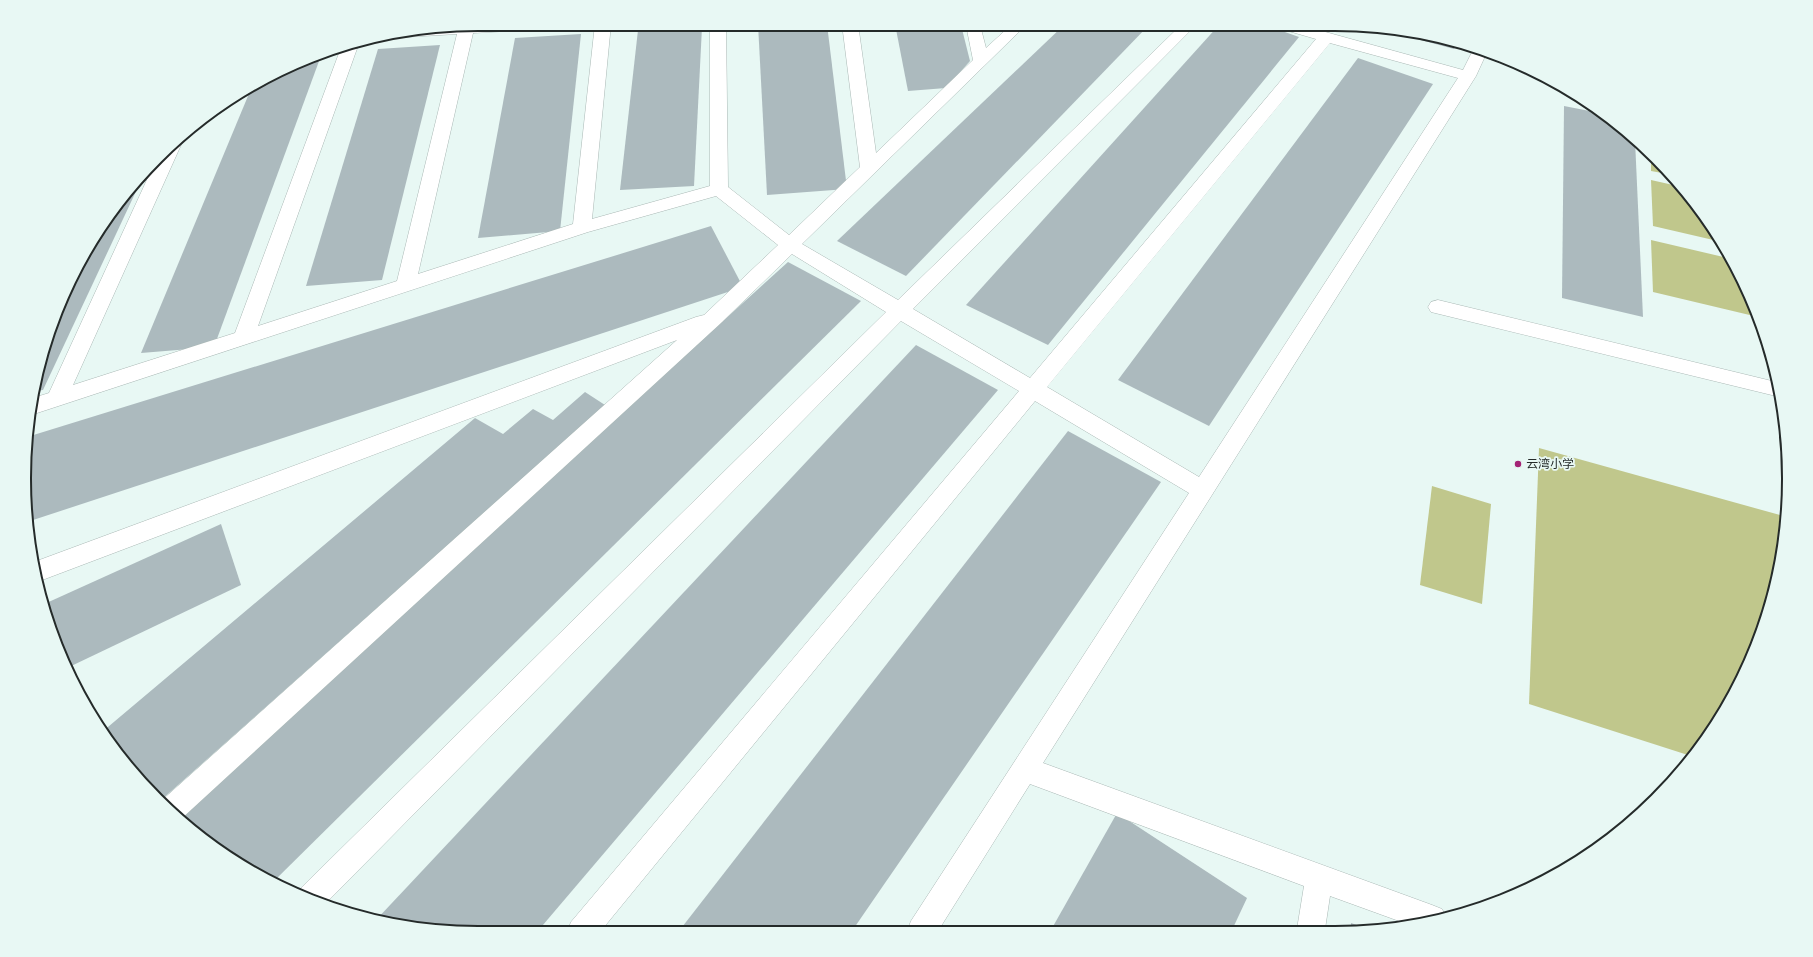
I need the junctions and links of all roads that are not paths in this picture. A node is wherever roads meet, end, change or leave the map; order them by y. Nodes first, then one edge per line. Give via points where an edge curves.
1 (466, 31) edge
2 (603, 31) edge
3 (718, 31) edge
4 (851, 31) edge
5 (975, 31) edge
6 (1013, 31) edge
7 (1183, 31) edge
8 (1304, 31) edge
9 (1326, 37) junction
10 (348, 51) edge
11 (1478, 55) edge
12 (981, 61) junction
13 (1468, 76) junction
14 (167, 157) edge
15 (869, 168) junction
16 (720, 189) junction
17 (582, 228) junction
18 (790, 245) junction
19 (406, 285) junction
20 (1438, 307) dead end
21 (900, 310) junction
22 (715, 317) junction
23 (243, 339) junction
24 (1772, 389) edge
25 (1032, 390) junction
26 (57, 399) junction
27 (37, 406) edge
28 (1202, 490) junction
29 (41, 570) edge
30 (1024, 768) junction
31 (175, 807) edge
32 (1319, 877) junction
33 (314, 894) edge
34 (1425, 916) edge
35 (586, 926) edge
36 (924, 926) edge
37 (1311, 926) edge

1 - 19 street
2 - 17 street
3 - 16 street
4 - 15 street
5 - 12 street
6 - 12 street
7 - 21 street
8 - 9 street
9 - 13 street
9 - 25 street
10 - 23 street
11 - 13 street
12 - 15 street
13 - 28 street
14 - 26 street
15 - 18 street
16 - 17 street
16 - 18 street
17 - 19 street
18 - 21 street
18 - 22 street
19 - 23 street
20 - 24 street
21 - 25 street
21 - 33 street
22 - 29 street
22 - 31 street
23 - 26 street
25 - 28 street
25 - 35 street
26 - 27 street
28 - 30 street
30 - 32 street
30 - 36 street
32 - 34 street
32 - 37 street

